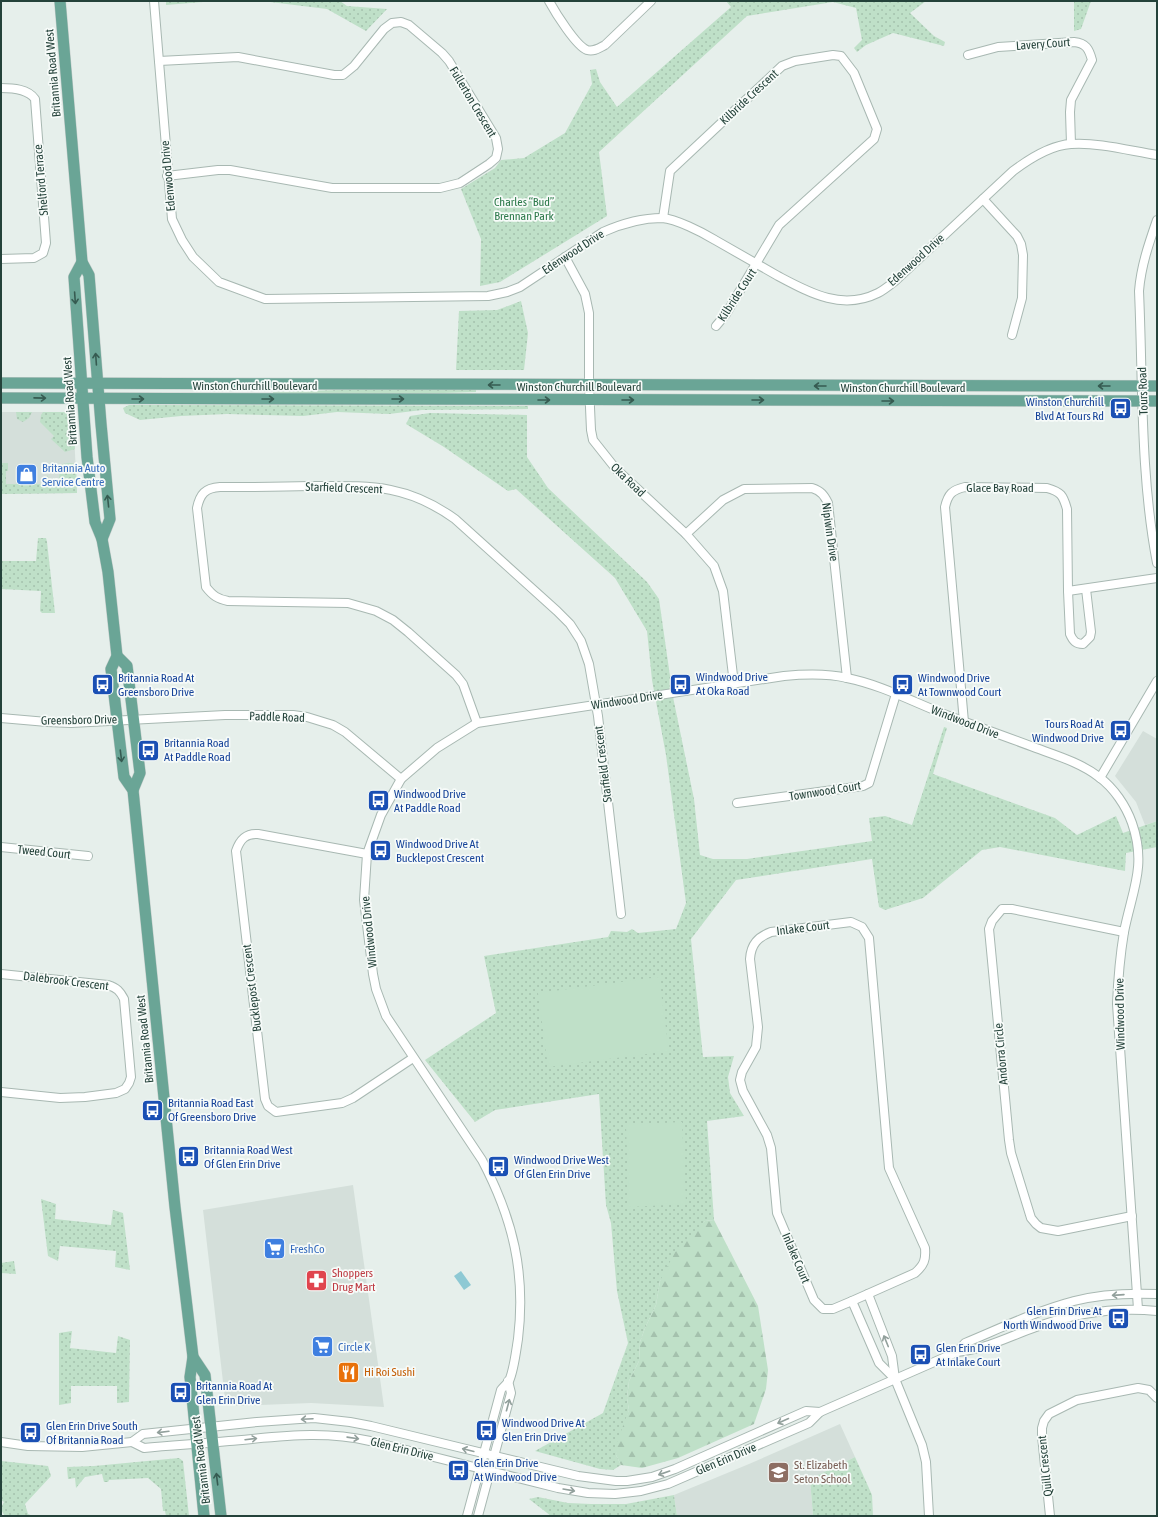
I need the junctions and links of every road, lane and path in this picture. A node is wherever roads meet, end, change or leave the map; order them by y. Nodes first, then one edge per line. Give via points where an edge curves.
1 (60, 1) edge
2 (154, 1) edge
3 (549, 1) edge
4 (651, 1) edge
5 (968, 55) dead end
6 (159, 61) junction
7 (1, 88) edge
8 (1071, 144) junction
9 (1157, 155) edge
10 (167, 176) junction
11 (983, 199) junction
12 (663, 218) junction
13 (1157, 220) edge
14 (565, 257) junction
15 (1, 259) edge
16 (82, 262) junction
17 (757, 264) junction
18 (716, 326) dead end
19 (1012, 335) dead end
20 (1, 383) edge
21 (81, 384) junction
22 (98, 384) junction
23 (589, 385) junction
24 (1143, 386) junction
25 (1157, 386) edge
26 (1, 398) edge
27 (82, 398) junction
28 (99, 398) junction
29 (590, 400) junction
30 (1143, 401) junction
31 (1157, 401) edge
32 (686, 534) junction
33 (102, 539) junction
34 (1157, 563) edge
35 (1157, 578) edge
36 (1086, 589) junction
37 (1068, 591) junction
38 (117, 656) junction
39 (847, 678) junction
40 (1157, 681) edge
41 (734, 684) junction
42 (896, 694) junction
43 (596, 705) junction
44 (1, 718) edge
45 (132, 719) junction
46 (117, 720) junction
47 (964, 722) junction
48 (477, 723) junction
49 (1100, 778) junction
50 (401, 779) junction
51 (132, 790) junction
52 (737, 803) dead end
53 (1, 847) edge
54 (367, 854) junction
55 (88, 856) dead end
56 (621, 914) dead end
57 (1124, 932) junction
58 (1, 974) edge
59 (413, 1058) junction
60 (1, 1092) edge
61 (1132, 1216) junction
62 (1138, 1293) junction
63 (868, 1294) junction
64 (1157, 1294) edge
65 (852, 1301) junction
66 (1138, 1309) junction
67 (1157, 1311) edge
68 (957, 1352) junction
69 (193, 1357) junction
70 (895, 1379) junction
71 (508, 1381) junction
72 (1157, 1398) edge
73 (820, 1412) junction
74 (211, 1427) junction
75 (196, 1428) junction
76 (1, 1442) edge
77 (132, 1442) junction
78 (212, 1442) junction
79 (197, 1443) junction
80 (722, 1448) junction
81 (484, 1454) junction
82 (494, 1456) junction
83 (727, 1459) junction
84 (480, 1468) junction
85 (491, 1470) junction
86 (204, 1516) edge
87 (221, 1516) edge
88 (467, 1516) edge
89 (478, 1516) edge
90 (929, 1516) edge
91 (1050, 1516) edge

1 - 16 main road, Britannia Road West
2 - 6 street, Edenwood Drive
3 - 4 street via 573,38 581,47 588,50 597,50
5 - 8 street, Lavery Court via 998,47 1082,43 1089,50 1092,60 1071,100
6 - 10 street, Edenwood Drive
6 - 10 street, Fullerton Crescent via 238,57 343,75 354,66 384,29 392,23 400,22 409,25 449,62 496,138 498,149 496,158 489,164 460,183 440,188 332,188 230,170
7 - 15 street, Shelford Terrace via 20,90 31,94 35,99 46,244 43,253 34,258
8 - 9 street, Edenwood Drive via 1098,145
8 - 11 street, Edenwood Drive via 1050,149 1027,161
10 - 14 street, Edenwood Drive via 172,219 192,257 219,282 265,299 488,296 520,287
11 - 17 street, Edenwood Drive via 895,281 879,293 864,298 847,301 829,299 807,292
11 - 19 street via 1017,236 1021,244 1022,298
12 - 14 street, Edenwood Drive via 617,226 603,232
12 - 17 street, Edenwood Drive via 703,233
12 - 17 street, Kilbride Crescent via 670,171 782,66 795,61 841,56 854,73 877,129 874,139 779,225
13 - 24 street, Tours Road via 1140,280
14 - 23 street, Oka Road via 585,294 589,313
16 -> 21 main road, Britannia Road West via 74,277
22 -> 16 main road, Britannia Road West via 89,275
17 - 18 street, Kilbride Court
20 - 21 main road, Winston Churchill Boulevard
21 - 22 main road, Winston Churchill Boulevard
21 - 27 main road, Britannia Road West
23 -> 22 main road, Winston Churchill Boulevard
22 - 28 main road, Britannia Road West
24 -> 23 main road, Winston Churchill Boulevard
23 - 29 street, Oka Road
24 - 25 main road, Winston Churchill Boulevard
24 - 30 street, Tours Road
26 -> 27 main road, Winston Churchill Boulevard
27 - 28 main road, Winston Churchill Boulevard
27 - 33 main road, Britannia Road West via 95,522
28 -> 29 main road, Winston Churchill Boulevard
33 -> 28 main road, Britannia Road West via 110,518
29 -> 30 main road, Winston Churchill Boulevard
29 - 32 street, Oka Road via 591,430 594,440 605,456
30 - 31 main road, Winston Churchill Boulevard
30 - 34 street, Tours Road via 1147,493
32 - 39 street, Nipiwin Drive via 723,500 744,489 819,490 828,503
32 - 41 street, Oka Road via 714,566 723,591
33 - 38 main road, Britannia Road West
35 - 36 street
36 - 37 street
36 - 37 street, Glace Bay Road via 1091,632 1083,644 1078,644 1070,634
37 - 47 street, Glace Bay Road via 1067,509 1058,491 1047,488 965,487 955,489 947,498 945,507
38 - 45 main road, Britannia Road West via 127,666
38 - 46 main road, Britannia Road West via 111,669
39 - 41 street, Windwood Drive via 806,674
39 - 42 street, Windwood Drive
40 - 49 street
41 - 43 street, Windwood Drive
42 - 47 street, Windwood Drive
42 - 52 street, Townwood Court via 869,783 863,786
43 - 48 street, Windwood Drive
43 - 48 street, Starfield Crescent via 589,664 581,640 570,624 474,535 439,507 422,498 401,492 362,486 220,487 210,488 204,492 197,508 206,587 212,595 228,601 348,603 393,620 456,675 463,684
43 - 56 street, Starfield Crescent
44 - 46 street, Greensboro Drive via 72,723
45 - 46 street, Greensboro Drive
45 - 50 street, Paddle Road via 225,715 307,717 333,725 345,732
45 - 51 main road, Britannia Road West via 140,774
46 -> 51 main road, Britannia Road West via 124,777
47 - 49 street, Windwood Drive via 1071,761
48 - 50 street, Windwood Drive via 437,748
49 - 57 street, Windwood Drive via 1123,804 1132,823 1139,858 1138,878
50 - 54 street, Windwood Drive via 381,815
51 - 69 main road, Britannia Road West
53 - 55 street, Tweed Court
54 - 59 street, Windwood Drive via 364,900 376,989 390,1024
54 - 59 street, Bucklepost Crescent via 249,833 238,844 236,851 265,1099 268,1106 276,1112 342,1104
57 - 61 street, Windwood Drive via 1117,1004
57 - 61 street, Andorra Circle via 1012,909 1002,909 989,929 1008,1140 1031,1218 1041,1228 1058,1231
58 - 60 street, Dalebrook Crescent via 116,987 124,999 131,1077 125,1089 116,1093 85,1097 60,1098
59 - 71 street, Windwood Drive via 482,1160 503,1204 511,1228 516,1252 520,1324
61 - 62 street, Windwood Drive
62 - 64 street, Glen Erin Drive
62 - 66 street, Windwood Drive
62 -> 68 street, Glen Erin Drive via 1093,1297 1034,1313 965,1343
63 - 65 street, Inlake Court
63 - 65 street, Inlake Court via 915,1273 922,1267 926,1258 925,1248 889,1168 869,938 862,927 851,922 771,932 761,936 750,951 758,1027 756,1047 740,1080 743,1091 767,1135 771,1148 777,1212 814,1300 823,1309 833,1309
70 -> 63 street via 892,1356
65 - 70 street via 879,1363
66 - 67 street, Glen Erin Drive
66 - 68 street, Glen Erin Drive via 1077,1316 1037,1326 971,1351
68 - 70 street, Glen Erin Drive
69 - 74 main road, Britannia Road West via 205,1374
69 - 75 main road, Britannia Road West via 190,1377
70 - 73 street, Glen Erin Drive
70 - 90 street via 922,1445 926,1462
71 - 81 street, Windwood Drive via 501,1390
82 -> 71 street, Windwood Drive via 511,1393
72 - 91 street, Quill Crescent via 1149,1390 1138,1388 1077,1400 1049,1414 1044,1421 1042,1436
73 -> 80 street, Glen Erin Drive via 806,1411
73 - 83 street, Glen Erin Drive via 809,1423
74 - 75 street, Glen Erin Drive
74 - 78 main road, Britannia Road West
81 -> 74 street, Glen Erin Drive via 371,1426 314,1418
75 -> 77 street, Glen Erin Drive via 143,1434
75 - 79 main road, Britannia Road West
76 - 77 street, Glen Erin Drive via 59,1448
77 - 79 street, Glen Erin Drive via 144,1448
78 - 79 street, Glen Erin Drive
78 -> 84 street, Glen Erin Drive via 283,1435 348,1437
87 -> 78 main road, Britannia Road West
79 - 86 main road, Britannia Road West
80 -> 82 street, Glen Erin Drive via 664,1473 627,1481 590,1478
80 - 83 street
81 - 82 street, Glen Erin Drive
81 - 84 street, Windwood Drive
82 - 85 street, Windwood Drive
85 -> 83 street, Glen Erin Drive via 558,1488 615,1494 668,1484
84 - 85 street, Glen Erin Drive
84 - 88 street, Windwood Drive
85 - 89 street, Windwood Drive

